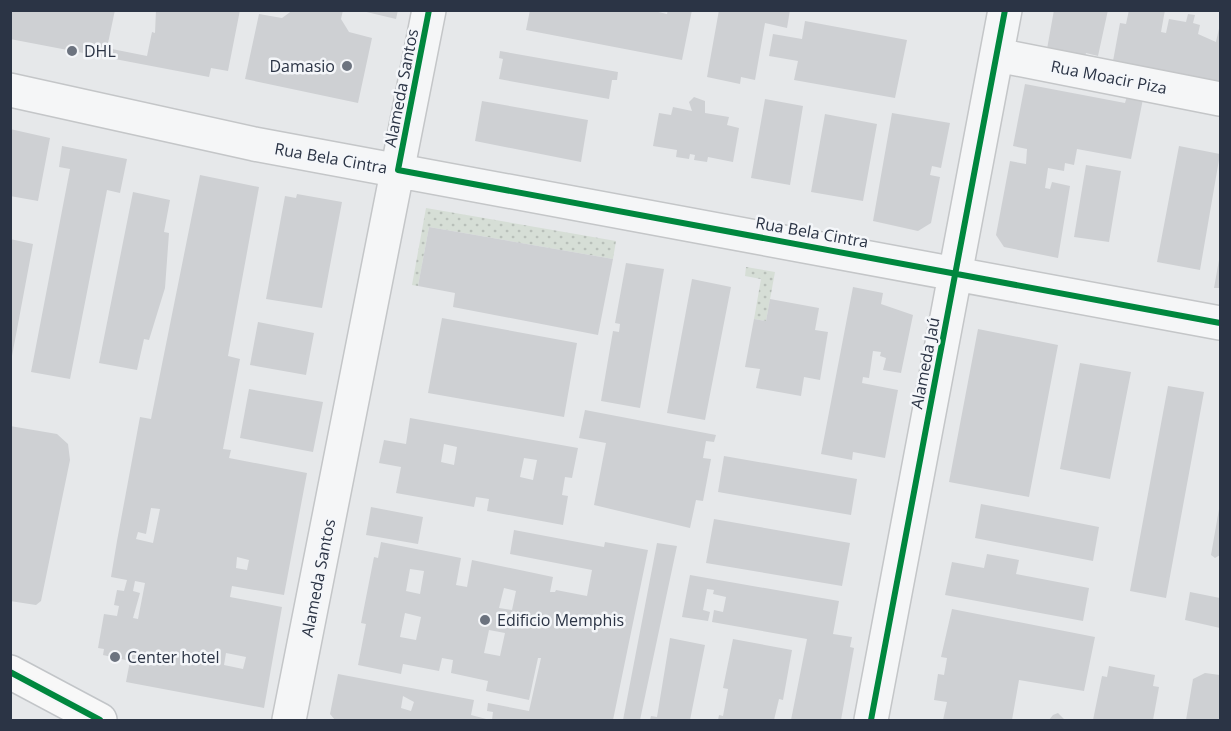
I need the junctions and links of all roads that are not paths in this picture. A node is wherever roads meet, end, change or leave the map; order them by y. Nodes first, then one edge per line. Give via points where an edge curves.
1 (429, 10) edge
2 (1005, 10) edge
3 (997, 55) junction
4 (10, 90) edge
5 (1221, 99) edge
6 (398, 170) junction
7 (956, 273) junction
8 (1221, 323) edge
9 (10, 672) edge
10 (100, 720) edge
11 (288, 720) edge
12 (870, 720) edge

1 - 6 street, Alameda Santos
2 - 3 street, Alameda Jaú
3 - 5 street, Rua Moacir Piza
3 - 7 street, Alameda Jaú
4 - 6 street, Rua Bela Cintra via 254,144
6 - 7 street, Rua Bela Cintra
6 - 11 street, Alameda Santos
7 - 8 street, Rua Bela Cintra
7 - 12 street, Alameda Jaú
9 - 10 main road

